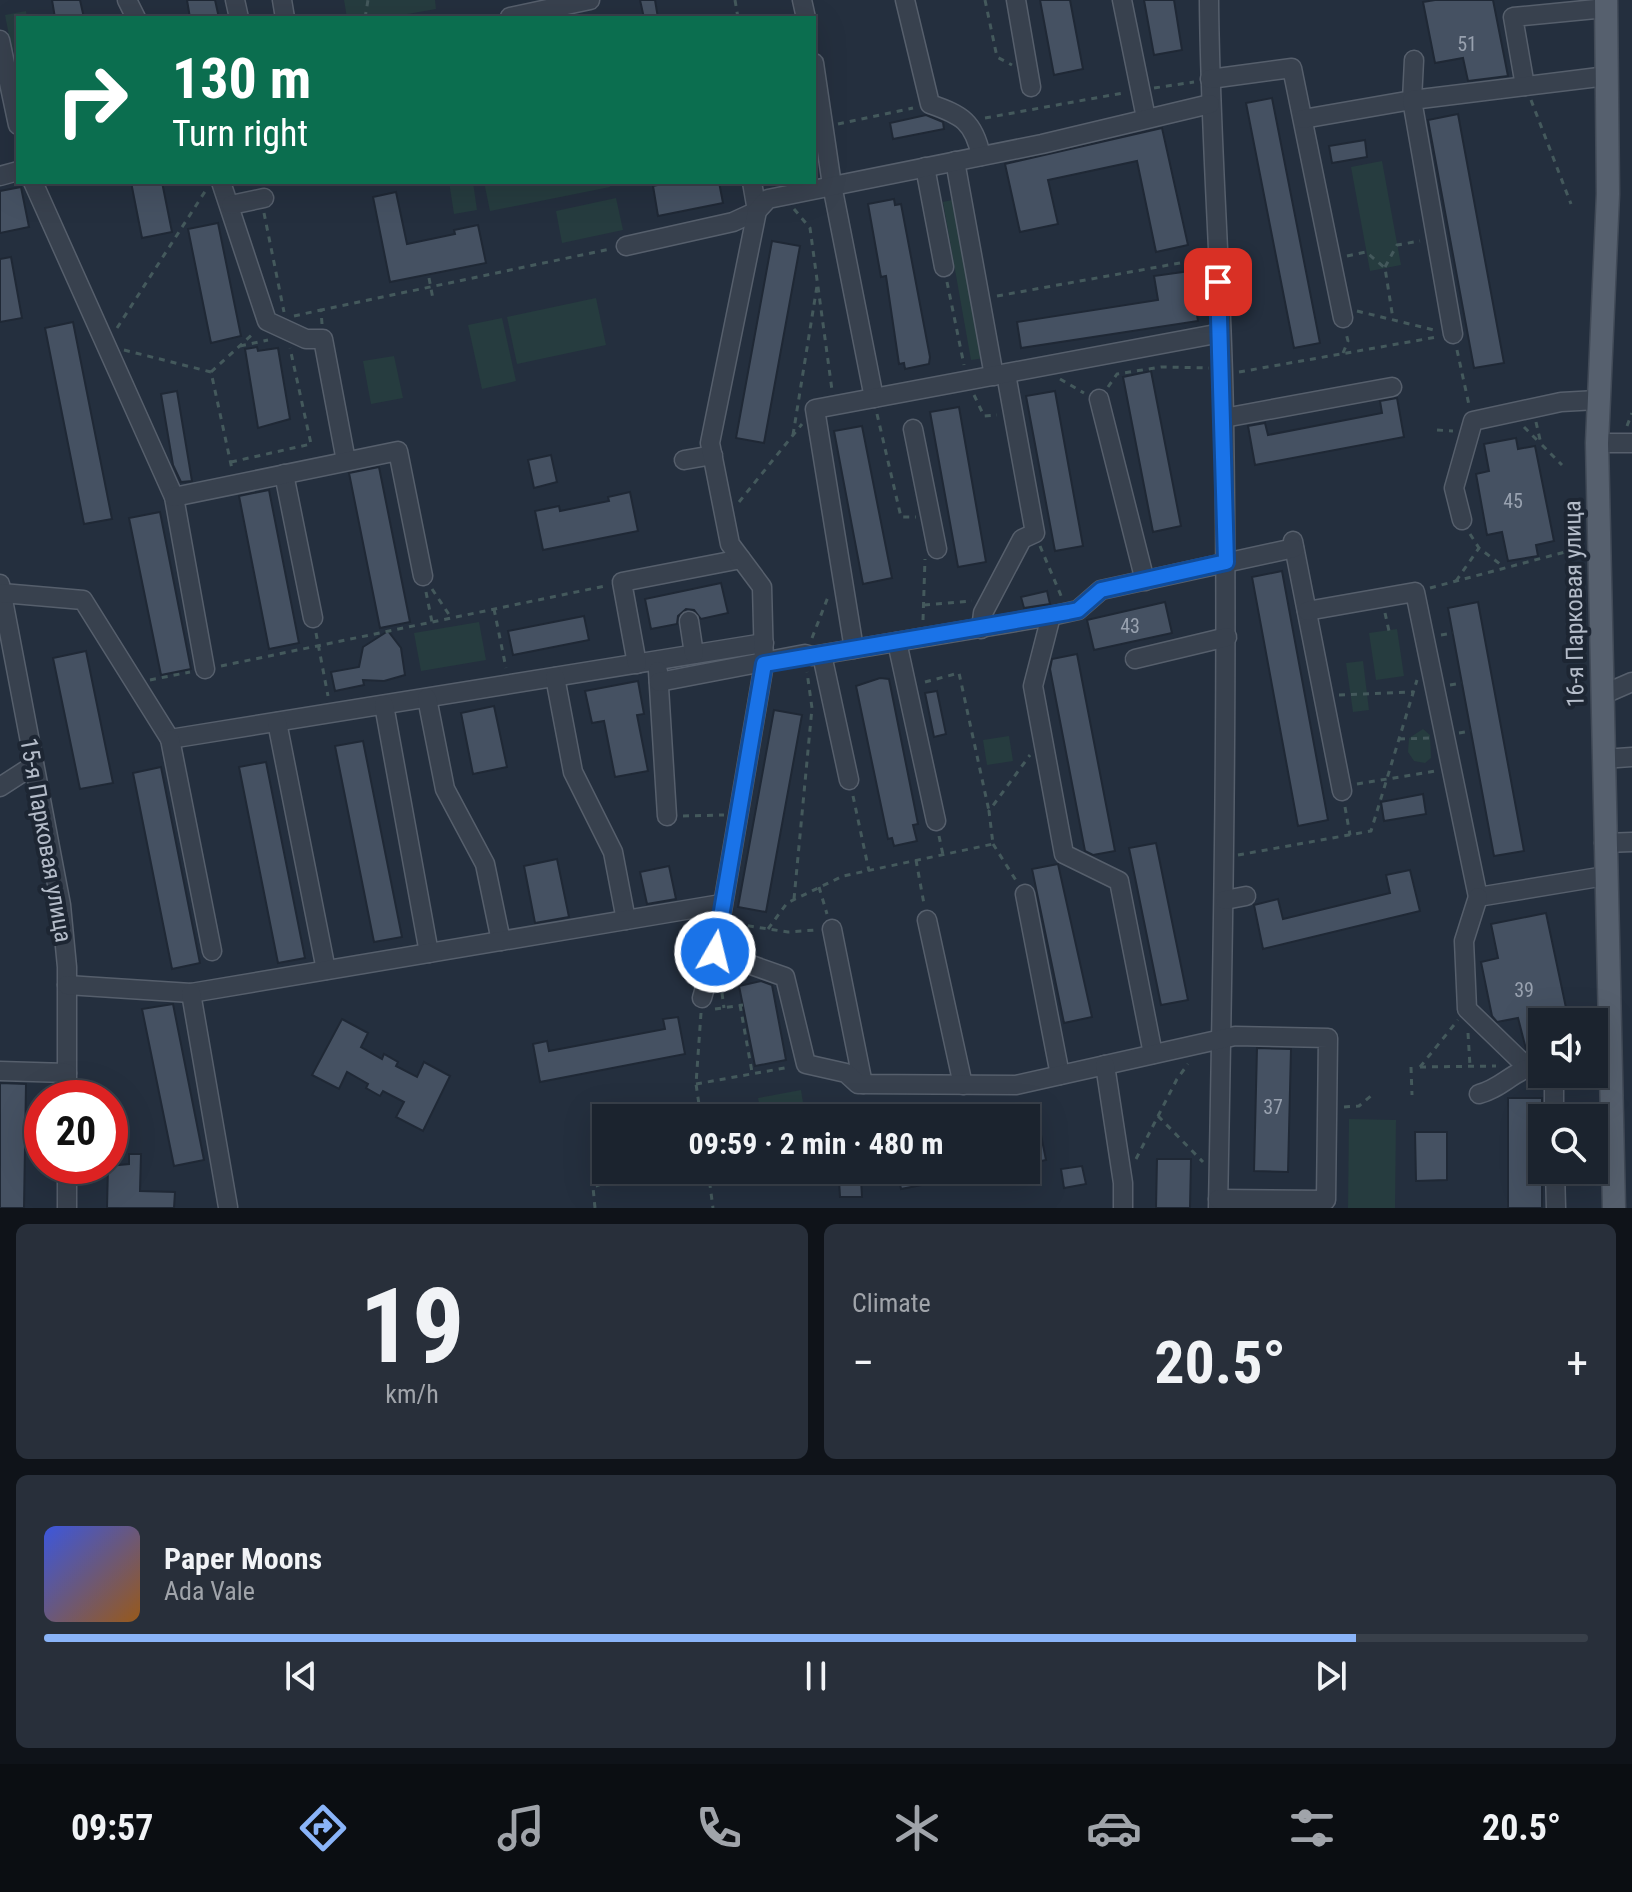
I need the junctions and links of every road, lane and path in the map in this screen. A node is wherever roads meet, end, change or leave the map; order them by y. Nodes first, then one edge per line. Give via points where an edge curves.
1 (590, 0) edge
2 (905, 0) edge
3 (985, 0) edge
4 (1016, 0) edge
5 (1122, 0) edge
6 (1209, 0) edge
7 (1606, 4) edge
8 (1511, 8) edge
9 (515, 16) edge
10 (0, 40) edge
11 (1414, 60) dead end
12 (816, 75) edge
13 (1607, 76) junction
14 (1210, 79) junction
15 (1030, 81) joint
16 (1525, 86) junction
17 (1141, 90) junction
18 (1412, 100) junction
19 (930, 104) junction
20 (1210, 104) junction
21 (16, 116) edge
22 (1146, 118) junction
23 (1303, 119) junction
24 (978, 120) dead end
25 (825, 127) junction
26 (981, 156) junction
27 (955, 161) junction
28 (925, 167) junction
29 (34, 184) edge
30 (210, 184) edge
31 (222, 184) edge
32 (752, 184) edge
33 (832, 185) junction
34 (784, 197) junction
35 (262, 198) joint
36 (1571, 204) dead end
37 (231, 205) junction
38 (757, 211) junction
39 (1436, 238) junction
40 (626, 246) joint
41 (1217, 256) junction
42 (1331, 260) junction
43 (944, 267) joint
44 (1385, 268) junction
45 (429, 278) dead end
46 (817, 282) junction
47 (431, 287) junction
48 (433, 299) dead end
49 (980, 299) junction
50 (1342, 313) junction
51 (276, 319) junction
52 (1393, 319) junction
53 (1429, 329) dead end
54 (1221, 333) junction
55 (1453, 334) joint
56 (288, 337) dead end
57 (276, 339) dead end
58 (323, 339) junction
59 (1430, 339) dead end
60 (106, 346) junction
61 (240, 346) junction
62 (1342, 354) junction
63 (1057, 365) junction
64 (1209, 368) dead end
65 (211, 372) junction
66 (1232, 374) dead end
67 (1000, 375) junction
68 (968, 381) junction
69 (1392, 387) dead end
70 (874, 398) junction
71 (1099, 399) junction
72 (1597, 400) junction
73 (825, 407) junction
74 (1533, 408) junction
75 (1510, 413) junction
76 (1632, 413) edge
77 (1013, 414) junction
78 (1224, 418) junction
79 (1473, 421) junction
80 (913, 429) dead end
81 (793, 435) junction
82 (1629, 436) edge
83 (1597, 443) junction
84 (1541, 444) junction
85 (713, 455) junction
86 (684, 460) dead end
87 (346, 461) junction
88 (231, 462) junction
89 (1562, 465) dead end
90 (284, 474) junction
91 (235, 484) junction
92 (174, 497) junction
93 (931, 517) junction
94 (725, 519) junction
95 (1462, 520) dead end
96 (1035, 533) junction
97 (937, 549) joint
98 (1565, 552) dead end
99 (741, 559) junction
100 (1226, 562) junction
101 (1506, 568) junction
102 (423, 576) junction
103 (1145, 581) junction
104 (1455, 581) junction
105 (622, 582) junction
106 (1, 589) edge
107 (1415, 592) junction
108 (829, 596) dead end
109 (990, 599) junction
110 (924, 605) junction
111 (494, 609) junction
112 (1307, 611) junction
113 (1059, 614) junction
114 (313, 618) joint
115 (451, 618) junction
116 (689, 621) dead end
117 (432, 622) junction
118 (981, 629) junction
119 (1227, 637) junction
120 (922, 638) junction
121 (897, 642) junction
122 (764, 643) junction
123 (318, 646) junction
124 (854, 649) junction
125 (694, 654) junction
126 (814, 654) junction
127 (1135, 659) dead end
128 (658, 661) junction
129 (637, 664) junction
130 (764, 664) junction
131 (205, 669) junction
132 (1418, 674) dead end
133 (555, 677) junction
134 (659, 682) junction
135 (925, 682) dead end
136 (1632, 682) edge
137 (135, 684) junction
138 (510, 684) junction
139 (1413, 692) junction
140 (1602, 695) junction
141 (1324, 696) junction
142 (427, 698) junction
143 (384, 705) junction
144 (331, 713) junction
145 (277, 722) junction
146 (1445, 737) junction
147 (170, 739) junction
148 (1042, 739) junction
149 (1399, 739) junction
150 (1632, 757) edge
151 (1603, 759) junction
152 (34, 765) junction
153 (1452, 769) junction
154 (1387, 779) junction
155 (849, 780) joint
156 (1371, 781) dead end
157 (0, 787) edge
158 (1342, 791) joint
159 (989, 811) junction
160 (737, 814) junction
161 (667, 816) joint
162 (936, 821) dead end
163 (1350, 835) junction
164 (1632, 842) edge
165 (1604, 843) junction
166 (993, 844) junction
167 (1238, 855) dead end
168 (916, 860) junction
169 (869, 871) junction
170 (1605, 876) junction
171 (819, 887) junction
172 (1025, 894) joint
173 (1246, 896) dead end
174 (1478, 897) junction
175 (794, 899) junction
176 (1225, 900) junction
177 (720, 912) junction
178 (626, 920) junction
179 (927, 920) joint
180 (768, 929) junction
181 (832, 929) junction
182 (501, 941) junction
183 (212, 951) dead end
184 (715, 952) junction
185 (429, 953) junction
186 (326, 970) junction
187 (67, 985) junction
188 (191, 993) junction
189 (722, 993) dead end
190 (702, 998) dead end
191 (724, 1008) junction
192 (1603, 1008) edge
193 (1467, 1009) junction
194 (1213, 1041) junction
195 (1153, 1054) junction
196 (1528, 1061) edge
197 (806, 1064) junction
198 (1105, 1065) junction
199 (1528, 1066) edge
200 (1411, 1067) dead end
201 (1470, 1067) junction
202 (1528, 1070) edge
203 (0, 1071) edge
204 (67, 1073) junction
205 (753, 1074) junction
206 (1060, 1075) junction
207 (67, 1080) edge
208 (696, 1084) junction
209 (863, 1084) junction
210 (963, 1085) junction
211 (1604, 1088) edge
212 (1479, 1094) dead end
213 (1372, 1095) dead end
214 (1412, 1095) dead end
215 (699, 1104) edge
216 (1158, 1116) junction
217 (1327, 1118) junction
218 (1218, 1178) junction
219 (1123, 1183) junction
220 (67, 1184) edge
221 (602, 1184) edge
222 (710, 1184) edge
223 (1555, 1184) edge
224 (1218, 1204) edge
225 (228, 1207) edge
226 (67, 1208) edge
227 (595, 1208) edge
228 (713, 1208) edge
229 (1123, 1208) edge
230 (1556, 1208) edge
231 (1614, 1208) edge

1 - 9 street
2 - 19 street
3 - 15 path via 997,57
4 - 15 street
5 - 17 street
6 - 14 street
7 - 8 street
7 - 13 main road, 16-я Парковая улица
8 - 16 street
10 - 21 street
11 - 18 street
12 - 25 street
13 - 16 street
13 - 72 main road, 16-я Парковая улица via 1608,194
14 - 17 path
14 - 20 street
14 - 23 street via 1292,68
16 - 18 street
16 - 36 path
17 - 22 street
17 - 24 path
18 - 23 street
18 - 39 street
19 - 25 path
19 - 26 street via 955,112 976,132
20 - 22 street
20 - 41 street
22 - 26 street
23 - 42 street
25 - 33 street
26 - 27 street
27 - 28 street
27 - 49 street
28 - 33 street
28 - 43 street
29 - 60 street
30 - 60 path
31 - 37 street
32 - 38 street
33 - 34 street
33 - 70 street
34 - 38 street via 768,199
34 - 46 path via 810,228
35 - 37 street
35 - 51 path
37 - 51 street
38 - 40 street via 733,222
38 - 85 street via 710,443
39 - 44 path via 1397,245
39 - 55 street
40 - 47 path
41 - 49 path
41 - 54 street
42 - 44 path via 1366,252
42 - 50 street
43 - 68 path
44 - 52 path
45 - 47 path
46 - 73 path
46 - 81 path
47 - 48 path
47 - 58 path via 321,310
49 - 67 street
50 - 52 path
50 - 62 path via 1348,341
51 - 58 street via 306,339
51 - 61 path
52 - 53 path
54 - 63 street
54 - 78 street
55 - 79 path
56 - 88 path via 311,444
57 - 61 path
58 - 87 street
59 - 62 path
60 - 65 path
60 - 92 street
61 - 65 path
62 - 66 path
63 - 67 street
63 - 71 path via 1061,382
64 - 71 path via 1161,367 1117,374
65 - 88 path
67 - 68 street
67 - 77 street
68 - 70 street
68 - 77 path via 984,416
69 - 78 street
70 - 73 street
70 - 93 path via 901,517
71 - 103 street
72 - 74 street
72 - 83 main road, 16-я Парковая улица
73 - 81 path
73 - 124 street
74 - 75 street
74 - 84 path
75 - 79 street
75 - 84 path
76 - 82 path
77 - 96 street
78 - 100 street
79 - 95 street via 1454,488
80 - 93 street
81 - 94 path
82 - 83 street
83 - 140 main road, 16-я Парковая улица
84 - 89 path
85 - 86 street
85 - 94 street
87 - 90 street
87 - 102 street via 398,451
88 - 91 path
90 - 91 street
90 - 114 street
91 - 92 street
92 - 131 street
93 - 97 street
94 - 99 street via 730,544
96 - 109 street via 1022,539
96 - 113 path
97 - 110 path via 925,559
98 - 101 path
99 - 105 street
99 - 122 street via 762,587
100 - 103 street
100 - 112 street via 1294,545
100 - 119 street
101 - 104 path
101 - 104 path via 1479,548
102 - 115 path
102 - 117 path
103 - 113 street via 1101,590 1078,610
104 - 107 path
105 - 111 path
105 - 129 street
106 - 137 street via 83,600
106 - 152 street, 15-я Парковая улица
107 - 112 street
107 - 146 street
108 - 126 path
109 - 110 path
109 - 118 street
110 - 120 path
111 - 115 path
111 - 138 path
112 - 141 street
113 - 118 street
113 - 148 street via 1033,686
114 - 123 path
115 - 117 path
116 - 125 street
117 - 123 path
118 - 120 street
119 - 127 street
119 - 176 street
120 - 121 street
121 - 124 street
121 - 162 street
122 - 125 street
122 - 130 street
123 - 131 path
123 - 144 path
124 - 126 street
125 - 128 street
126 - 130 street
126 - 155 street
126 - 175 path
128 - 129 street
128 - 134 street
129 - 133 street
130 - 134 street
130 - 160 street
131 - 137 path
132 - 139 path
133 - 138 street
133 - 178 street via 573,772 613,852
134 - 161 street
135 - 159 path via 959,673
136 - 140 street
137 - 147 street
138 - 142 street
139 - 141 path
139 - 149 path
140 - 151 main road, 16-я Парковая улица
141 - 158 street
142 - 143 street
142 - 182 street via 445,789 485,864
143 - 144 street
143 - 185 street
144 - 145 street
145 - 147 street
145 - 186 street
146 - 149 path
146 - 153 street
147 - 183 street
148 - 159 path
148 - 195 street via 1064,854 1119,881
149 - 154 path
150 - 151 street
151 - 165 main road, 16-я Парковая улица
152 - 157 street
152 - 187 street, 15-я Парковая улица via 61,905
153 - 154 path
153 - 174 street
154 - 156 path
154 - 163 path via 1371,831
155 - 169 path
158 - 163 path
159 - 166 path
160 - 161 path
160 - 177 street
163 - 167 path
164 - 165 street
165 - 170 main road, 16-я Парковая улица
166 - 168 path
166 - 172 path
168 - 169 path
168 - 179 path
169 - 171 path
170 - 174 street
170 - 192 main road, 16-я Парковая улица
171 - 175 path
171 - 181 path
172 - 206 street
173 - 176 street
174 - 193 street via 1464,941
175 - 180 path
176 - 194 street
177 - 178 street
177 - 180 path
177 - 184 street
178 - 182 street
179 - 210 street
180 - 181 path
181 - 209 street
182 - 185 street
184 - 190 street
184 - 197 street via 785,977
185 - 186 street
186 - 188 street
187 - 188 street
187 - 204 street, 15-я Парковая улица
188 - 225 street
189 - 191 path
191 - 205 path via 741,1005
191 - 208 path via 701,1012
193 - 196 street
193 - 201 path
193 - 201 path via 1420,1067
194 - 195 street
194 - 216 path via 1177,1079
194 - 217 street via 1235,1036 1328,1038
194 - 218 street
195 - 198 street
197 - 205 path
197 - 209 street via 846,1073
198 - 206 street
198 - 219 street
199 - 201 path
200 - 214 path
202 - 212 street
203 - 204 street
204 - 207 street, 15-я Парковая улица
205 - 208 path
206 - 210 street via 1016,1085
208 - 215 path
209 - 210 street
211 - 231 main road, 16-я Парковая улица
213 - 217 path via 1359,1106 1339,1107
216 - 218 path
216 - 219 path
217 - 224 street via 1326,1200
218 - 224 street
219 - 229 street
220 - 226 street
221 - 227 path via 593,1187
222 - 228 path
223 - 230 street

